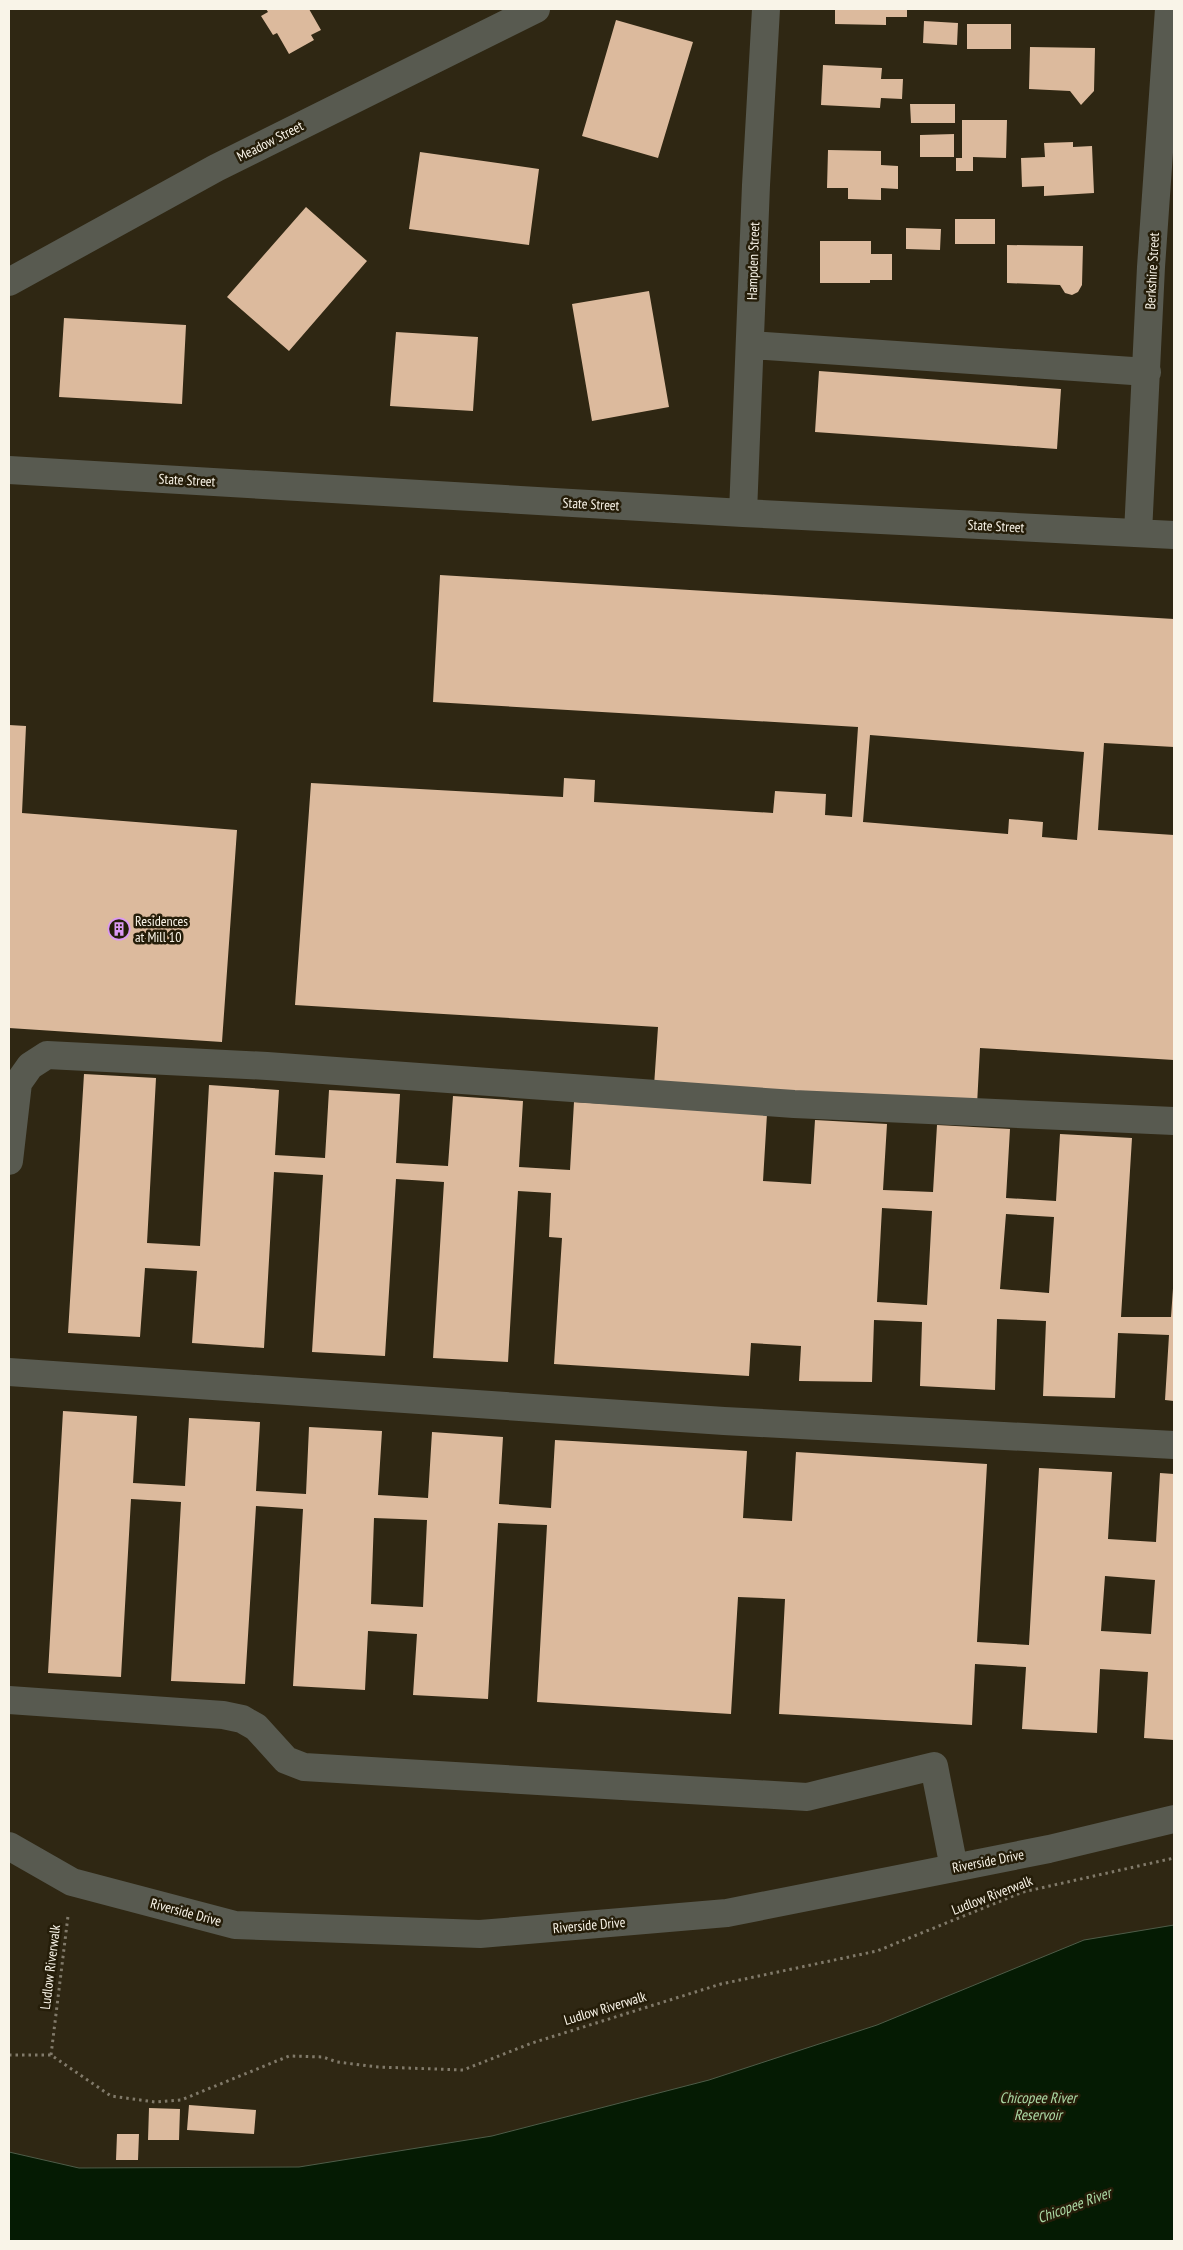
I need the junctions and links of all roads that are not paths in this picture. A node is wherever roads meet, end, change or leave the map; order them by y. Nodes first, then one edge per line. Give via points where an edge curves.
1 (536, 9) edge
2 (766, 9) edge
3 (1169, 9) edge
4 (9, 282) edge
5 (750, 346) junction
6 (1147, 372) junction
7 (9, 470) edge
8 (743, 513) junction
9 (1138, 533) junction
10 (1174, 536) edge
11 (1174, 1121) edge
12 (9, 1161) edge
13 (9, 1372) edge
14 (1174, 1446) edge
15 (9, 1700) edge
16 (1174, 1819) edge
17 (9, 1846) edge
18 (954, 1868) junction

1 - 4 street, Meadow Street via 216,168
2 - 5 street, Hampden Street
3 - 6 street, Berkshire Street
5 - 6 street
5 - 8 street, Hampden Street
6 - 9 street, Berkshire Street
7 - 8 street, State Street
8 - 9 street, State Street
9 - 10 street, State Street
11 - 12 street via 794,1104 267,1066 47,1056 30,1066 18,1083
13 - 14 street via 714,1421
15 - 18 street via 242,1719 256,1728 286,1760 304,1767 807,1797 934,1766
16 - 18 street, Riverside Drive
17 - 18 street, Riverside Drive via 72,1882 235,1925 480,1934 727,1913

